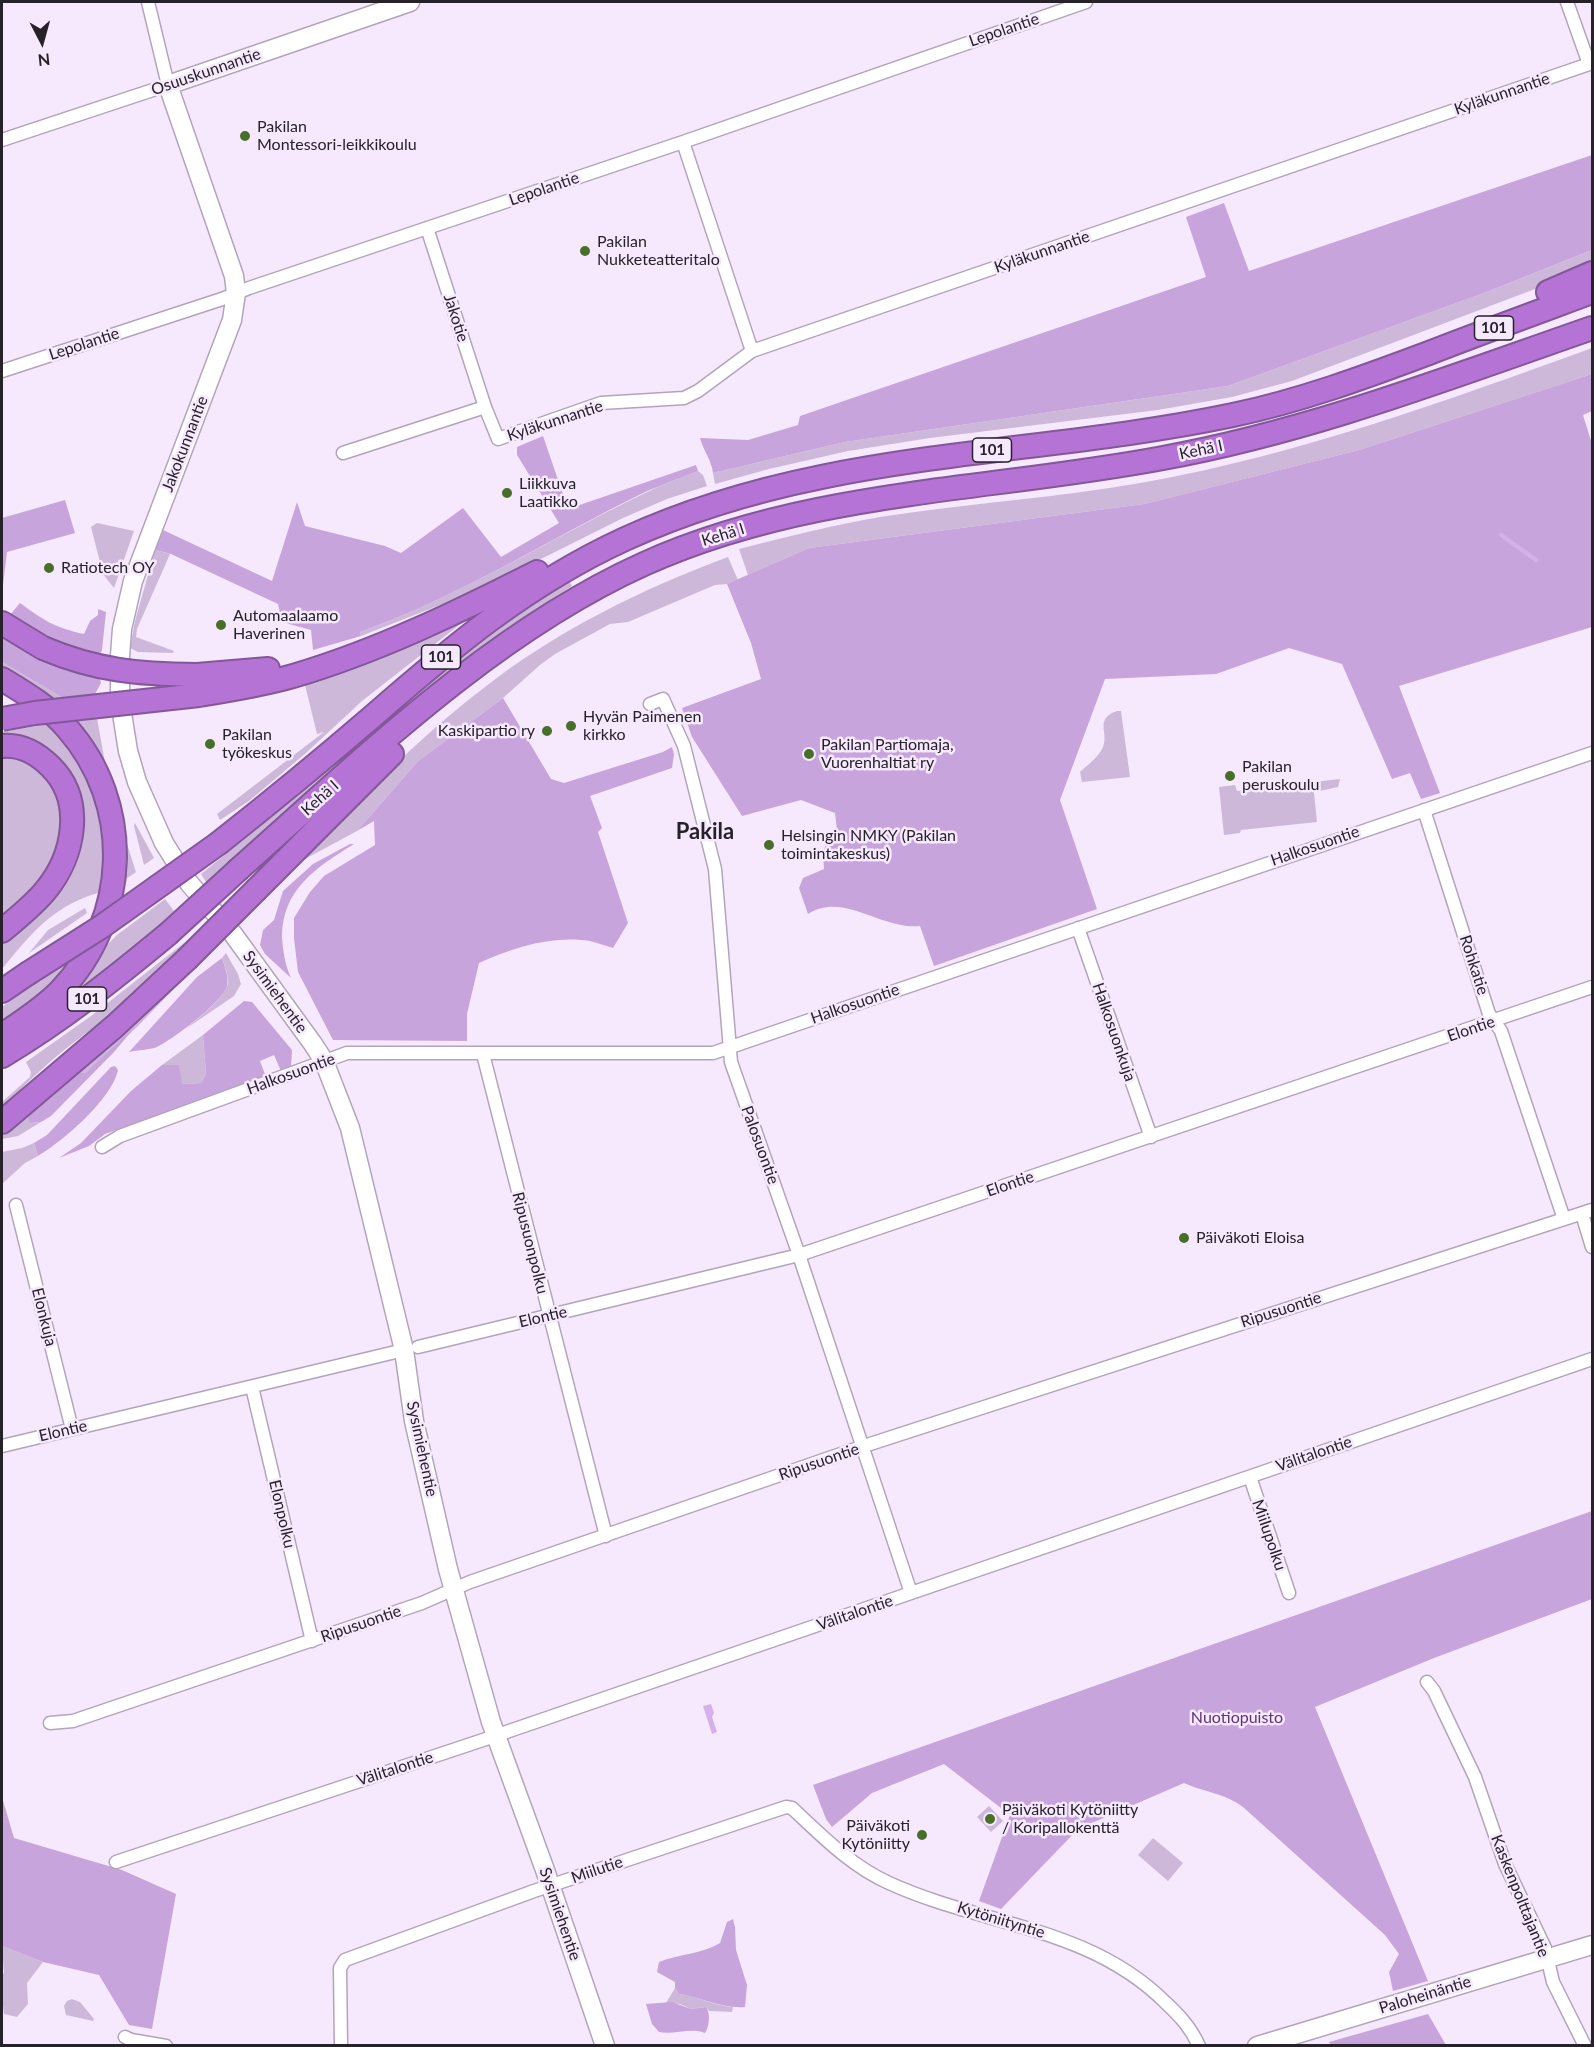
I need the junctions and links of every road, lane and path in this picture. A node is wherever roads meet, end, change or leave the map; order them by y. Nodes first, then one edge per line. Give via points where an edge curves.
1 (148, 2) edge
2 (410, 2) edge
3 (1086, 2) edge
4 (1567, 2) edge
5 (1591, 64) edge
6 (168, 85) junction
7 (2, 140) edge
8 (683, 142) junction
9 (427, 228) junction
10 (1593, 273) edge
11 (1593, 292) edge
12 (236, 293) junction
13 (1593, 328) edge
14 (752, 351) junction
15 (1395, 365) junction
16 (2, 371) edge
17 (485, 407) junction
18 (498, 439) joint
19 (343, 453) dead end
20 (688, 512) junction
21 (2, 623) edge
22 (496, 653) junction
23 (2, 679) edge
24 (198, 685) junction
25 (650, 704) dead end
26 (2, 719) edge
27 (2, 746) edge
28 (1593, 753) edge
29 (1424, 810) junction
30 (189, 883) joint
31 (1078, 928) junction
32 (2, 931) edge
33 (1593, 987) edge
34 (2, 990) edge
35 (1495, 1021) junction
36 (2, 1035) edge
37 (729, 1048) junction
38 (483, 1054) junction
39 (2, 1056) edge
40 (324, 1061) junction
41 (2, 1122) edge
42 (1151, 1137) junction
43 (102, 1147) dead end
44 (16, 1204) dead end
45 (1587, 1212) edge
46 (1564, 1219) junction
47 (1593, 1247) edge
48 (799, 1255) junction
49 (549, 1316) junction
50 (411, 1348) junction
51 (1593, 1359) edge
52 (252, 1387) junction
53 (72, 1429) junction
54 (2, 1446) edge
55 (864, 1446) junction
56 (1250, 1477) junction
57 (606, 1536) junction
58 (454, 1589) junction
59 (912, 1593) junction
60 (1289, 1593) dead end
61 (312, 1641) junction
62 (1427, 1682) dead end
63 (50, 1723) dead end
64 (495, 1736) junction
65 (792, 1808) joint
66 (116, 1862) dead end
67 (550, 1886) junction
68 (1593, 1945) edge
69 (1547, 1959) junction
70 (125, 2037) dead end
71 (166, 2046) edge
72 (341, 2046) edge
73 (604, 2046) edge
74 (1199, 2046) edge
75 (1257, 2046) edge
76 (1585, 2046) edge

1 - 6 street, Jakokunnantie
2 - 6 street, Osuuskunnantie
3 - 8 street, Lepolantie
4 - 5 street
5 - 14 street, Kyläkunnantie
6 - 7 street, Osuuskunnantie
6 - 12 street, Jakokunnantie via 234,276
8 - 9 street, Lepolantie
8 - 14 street
9 - 12 street, Lepolantie
9 - 17 street, Jakotie
10 - 15 highway
11 - 15 highway, Kehä I / 101
12 - 16 street, Lepolantie
12 - 30 street, Jakokunnantie via 232,320 133,581 120,656 120,701 137,782 164,843
13 - 22 highway, Kehä I / 101 via 1407,393 1238,442 1163,458 856,501 698,542 587,594
14 - 18 street, Kyläkunnantie via 684,398 601,404
15 - 20 highway, Kehä I / 101 via 1297,399 1234,414 1160,428 850,470
17 - 18 street, Jakotie
17 - 19 street
20 - 24 highway via 569,556 425,626 290,666
20 - 34 highway, Kehä I / 101, bridge via 573,565 508,605 219,843
21 - 24 highway, bridge via 43,648 80,662
22 - 39 highway, Kehä I / 101, bridge via 401,726 168,934 96,993
22 - 41 highway, bridge via 187,959
23 - 36 highway via 52,713 80,744 108,802 116,861 101,926 74,974 43,1006
24 - 26 highway, bridge
25 - 37 street, Palosuontie via 663,699 684,746 715,868
27 - 32 highway via 20,747 54,770 68,794 73,820 69,846 57,873 34,903
28 - 29 street, Halkosuontie
29 - 31 street, Halkosuontie
29 - 35 street, Rohkatie via 1489,1014
30 - 40 street, Sysimiehentie via 233,934
31 - 37 street, Halkosuontie
31 - 42 street, Halkosuonkuja
33 - 35 street, Elontie
35 - 42 street, Elontie
35 - 46 street, Rohkatie
37 - 38 street, Halkosuontie via 713,1053
37 - 48 street, Palosuontie
38 - 40 street, Halkosuontie via 347,1053
38 - 49 street, Ripusuonpolku
40 - 43 street, Halkosuontie via 120,1136
40 - 50 street, Sysimiehentie via 350,1128
42 - 48 street, Elontie
44 - 53 street, Elonkuja
45 - 46 street, Ripusuontie
45 - 47 street
46 - 55 street, Ripusuontie
48 - 49 street, Elontie
48 - 55 street, Palosuontie
49 - 50 street, Elontie
49 - 57 street, Ripusuonpolku
50 - 52 street, Elontie
50 - 58 street, Sysimiehentie via 414,1422
51 - 56 street, Välitalontie
52 - 53 street, Elontie
52 - 61 street, Elonpolku
53 - 54 street, Elontie
55 - 57 street, Ripusuontie
55 - 59 street, Palosuontie
56 - 59 street, Välitalontie
56 - 60 street, Miilupolku
57 - 58 street, Ripusuontie
58 - 61 street, Ripusuontie
58 - 64 street, Sysimiehentie
59 - 64 street, Välitalontie
61 - 63 street, Ripusuontie via 73,1721
62 - 69 street, Kaskenpolttajantie via 1475,1777 1505,1864
64 - 66 street, Välitalontie
64 - 67 street, Sysimiehentie
65 - 67 street, Miilutie via 780,1808
65 - 74 street, Kytöniityntie via 834,1848 888,1883 1054,1936 1117,1964 1155,1991 1183,2019
67 - 72 street, Miilutie via 345,1960 340,1968
67 - 73 street, Sysimiehentie
68 - 69 street, Paloheinäntie
69 - 75 street, Paloheinäntie
69 - 76 street, Kaskenpolttajantie via 1553,1982
70 - 71 street

